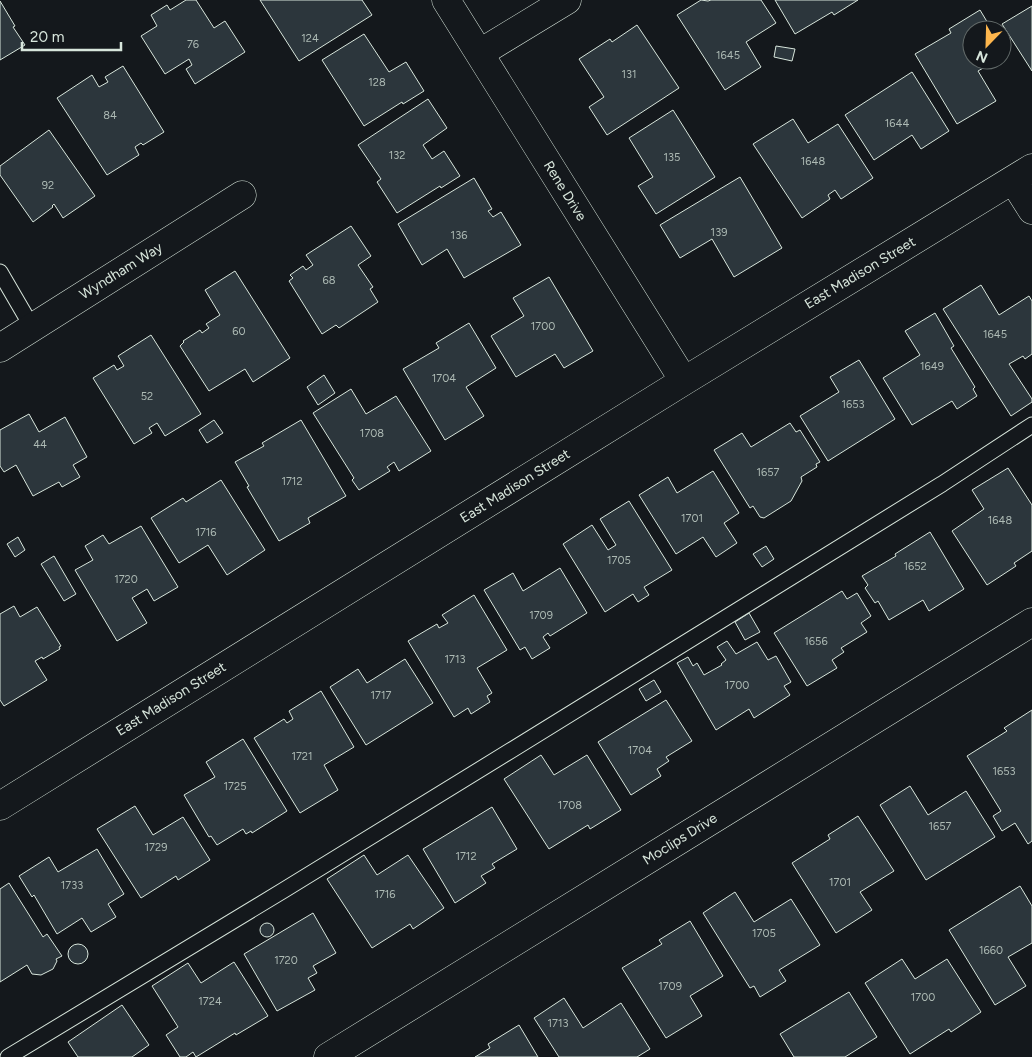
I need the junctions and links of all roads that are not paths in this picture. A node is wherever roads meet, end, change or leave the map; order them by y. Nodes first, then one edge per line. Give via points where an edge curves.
1 (446, 0) edge
2 (566, 0) edge
3 (480, 53) junction
4 (1022, 174) edge
5 (242, 195) dead end
6 (1032, 210) edge
7 (0, 272) edge
8 (32, 326) junction
9 (0, 348) edge
10 (684, 381) junction
11 (1032, 425) edge
12 (1032, 622) edge
13 (0, 806) edge
14 (8, 1057) edge
15 (328, 1057) edge

1 - 3 street, Rene Drive
2 - 3 street
3 - 10 street, Rene Drive
4 - 6 street
4 - 10 street, East Madison Street
5 - 8 street, Wyndham Way
7 - 8 lane
8 - 9 street, Wyndham Way
10 - 13 street, East Madison Street
11 - 14 lane via 502,756
12 - 15 street, Moclips Drive

